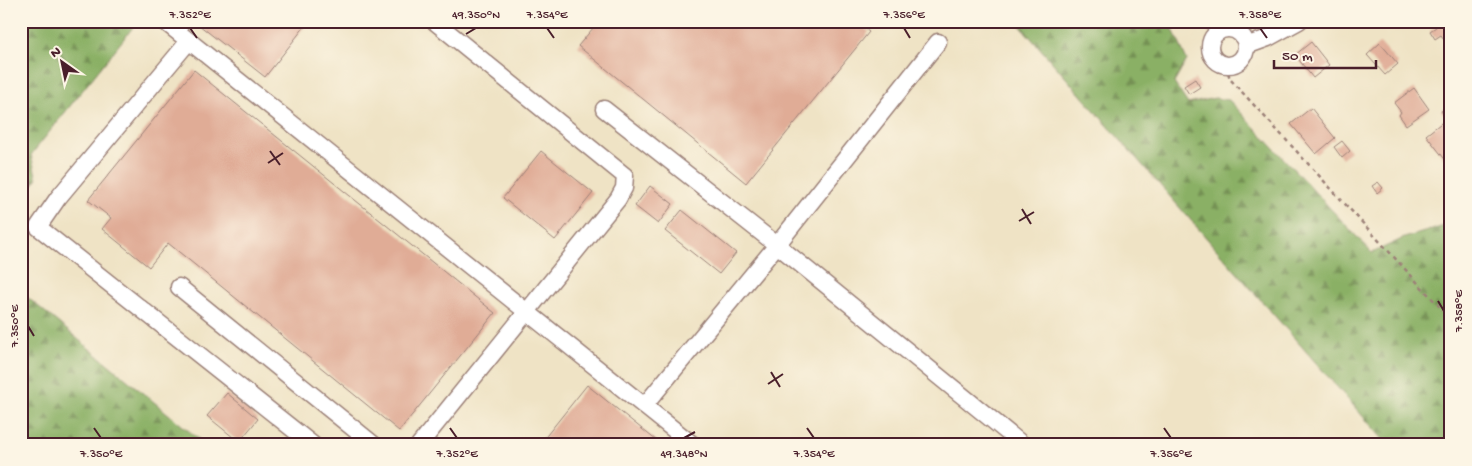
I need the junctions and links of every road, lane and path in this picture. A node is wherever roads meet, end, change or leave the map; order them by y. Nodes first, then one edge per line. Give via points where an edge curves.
1 (164, 21) edge
2 (434, 21) edge
3 (1199, 21) edge
4 (1299, 21) edge
5 (1214, 36) junction
6 (189, 41) junction
7 (938, 42) dead end
8 (1246, 46) junction
9 (1226, 65) junction
10 (604, 109) dead end
11 (777, 245) junction
12 (179, 287) dead end
13 (526, 311) junction
14 (1451, 319) edge
15 (645, 405) junction
16 (313, 445) edge
17 (374, 445) edge
18 (419, 445) edge
19 (694, 445) edge
20 (1023, 445) edge

1 - 6 street
2 - 13 street via 625,176 624,188 618,199
3 - 5 path
4 - 8 street
5 - 8 street via 1220,31 1234,30 1240,33
5 - 9 street via 1210,50 1213,57
6 - 13 street
6 - 16 street via 58,198 38,227
7 - 11 street
8 - 9 street via 1240,60
9 - 14 path via 1230,79
10 - 11 street
11 - 15 street
11 - 20 street
12 - 17 street
13 - 15 street
13 - 18 street
15 - 19 street

